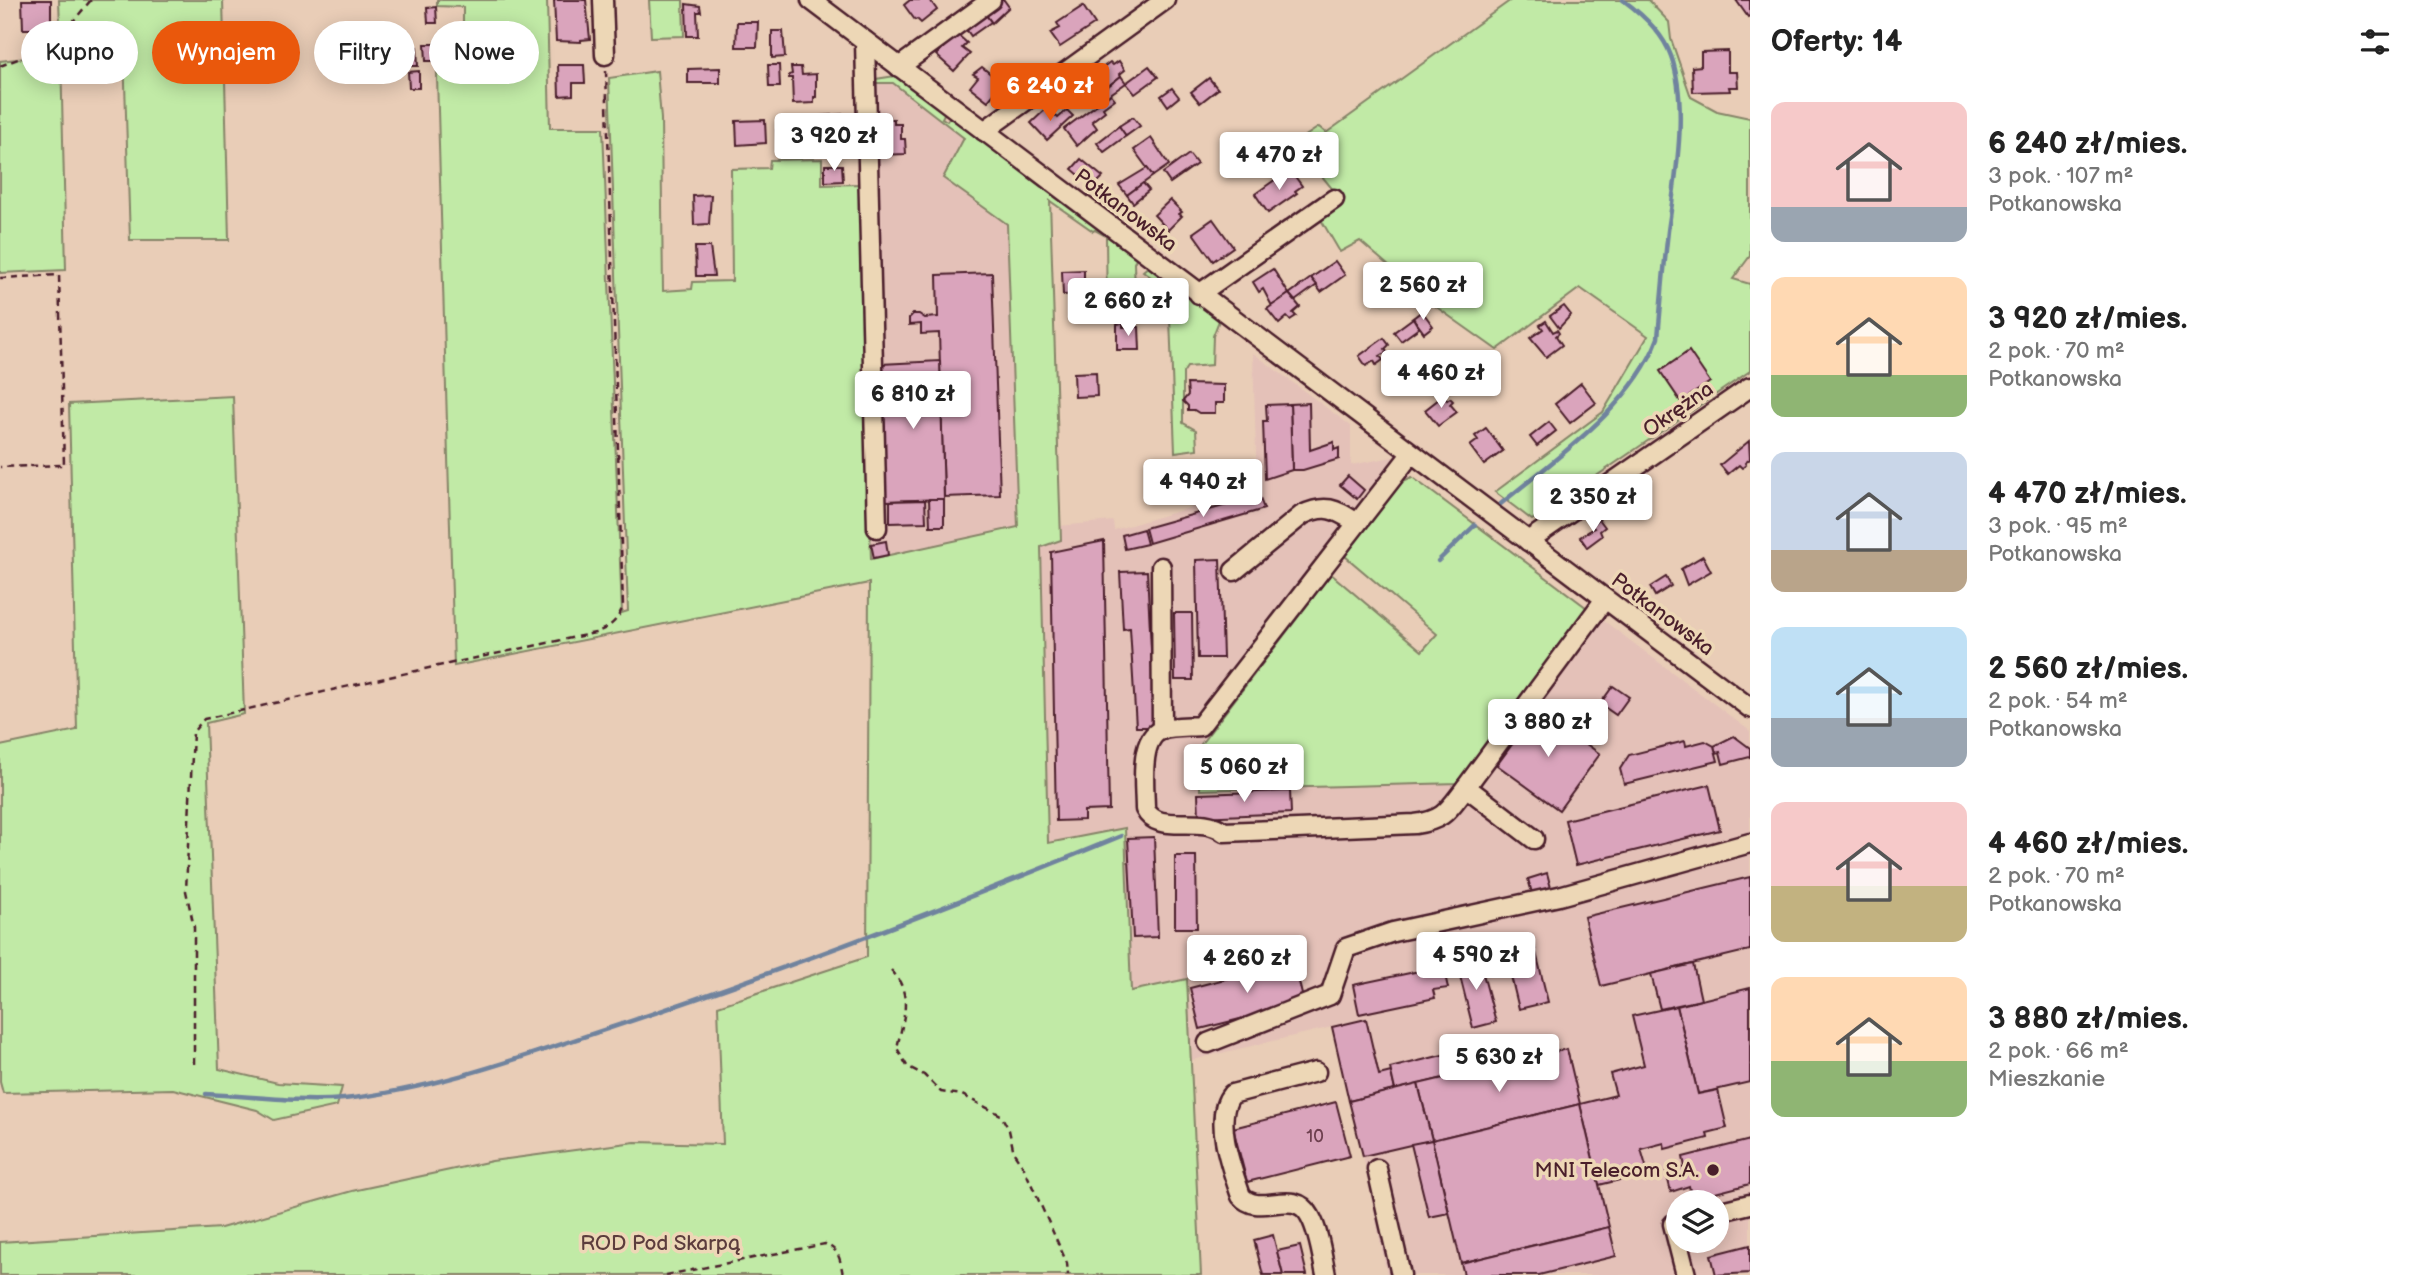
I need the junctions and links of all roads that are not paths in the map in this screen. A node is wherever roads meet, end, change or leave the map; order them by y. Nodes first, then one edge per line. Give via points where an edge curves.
1 (603, 0) edge
2 (811, 0) edge
3 (991, 0) edge
4 (1165, 0) edge
5 (865, 41) junction
6 (605, 54) road end
7 (899, 67) junction
8 (984, 131) junction
9 (1335, 199) dead end
10 (1199, 294) junction
11 (1750, 387) edge
12 (1411, 454) junction
13 (1357, 523) junction
14 (877, 528) dead end
15 (1528, 541) junction
16 (1161, 567) dead end
17 (1234, 571) dead end
18 (1605, 599) junction
19 (1750, 708) edge
20 (1162, 730) junction
21 (1466, 787) junction
22 (1534, 839) dead end
23 (1750, 843) edge
24 (1208, 1043) dead end
25 (1315, 1072) dead end
26 (1377, 1169) dead end
27 (1750, 1204) edge
28 (1729, 1209) edge
29 (1680, 1253) edge
30 (1326, 1275) edge
31 (1401, 1275) edge
32 (1686, 1275) edge

1 - 6 street
2 - 5 street, Potkanowska
3 - 7 street
4 - 8 street
5 - 7 street, Potkanowska
5 - 14 street
7 - 8 street, Potkanowska
8 - 10 street, Potkanowska
9 - 10 street
10 - 12 street, Potkanowska
11 - 15 street, Okrężna
12 - 13 street
12 - 15 street, Potkanowska
13 - 17 street via 1337,510 1312,510
13 - 20 street via 1200,726
15 - 18 street, Potkanowska
16 - 20 street
18 - 19 street, Potkanowska
18 - 21 street
20 - 21 street via 1150,738 1145,750 1145,809 1160,822 1208,823 1224,832 1415,824 1433,821 1446,812
21 - 22 street
23 - 24 street via 1559,896 1393,932 1346,948 1330,995
25 - 30 street via 1232,1094 1222,1128 1241,1196 1252,1204 1289,1201 1304,1208 1312,1219
26 - 31 street
27 - 28 street
29 - 32 street

